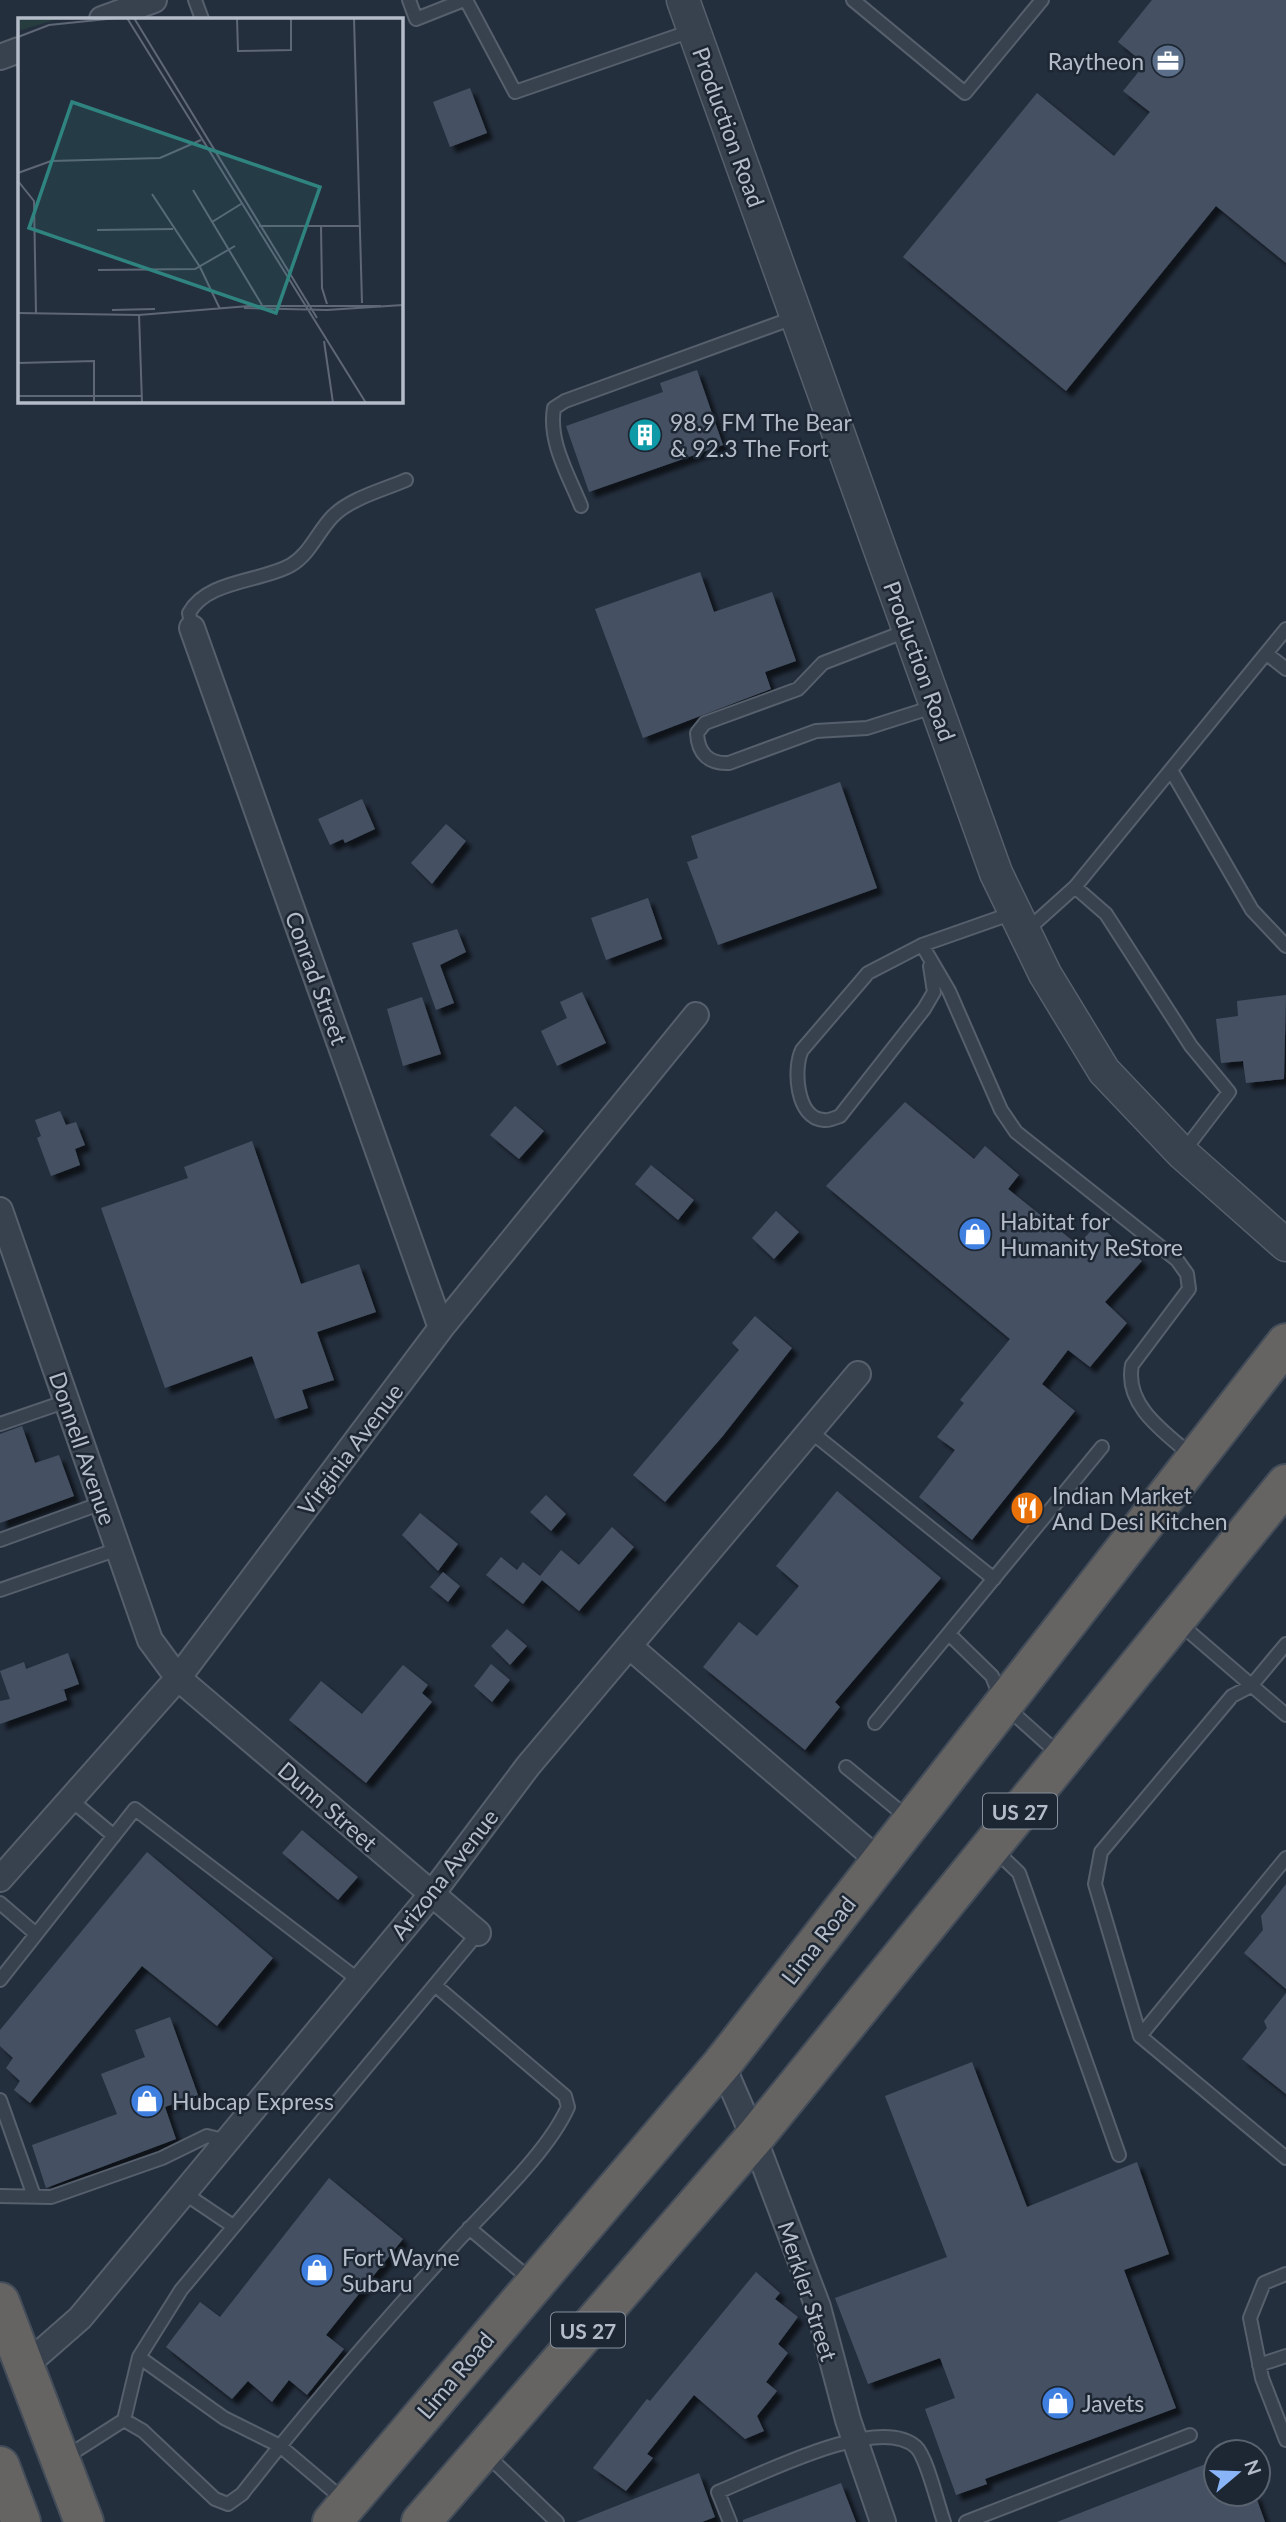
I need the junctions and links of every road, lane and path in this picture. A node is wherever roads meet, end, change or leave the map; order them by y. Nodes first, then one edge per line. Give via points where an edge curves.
1 (154, 0) edge
2 (195, 0) edge
3 (409, 0) edge
4 (464, 0) edge
5 (683, 0) edge
6 (853, 0) edge
7 (1042, 0) edge
8 (435, 6) edge
9 (105, 18) edge
10 (202, 18) edge
11 (694, 30) junction
12 (18, 50) edge
13 (0, 57) edge
14 (797, 317) junction
15 (406, 480) dead end
16 (581, 506) dead end
17 (192, 628) joint
18 (1286, 629) edge
19 (909, 630) junction
20 (1267, 654) junction
21 (1286, 669) edge
22 (936, 706) junction
23 (1171, 770) junction
24 (1075, 887) junction
25 (1019, 923) junction
26 (922, 945) junction
27 (1286, 946) edge
28 (696, 1015) dead end
29 (1182, 1153) junction
30 (0, 1210) edge
31 (1286, 1245) edge
32 (441, 1328) junction
33 (1286, 1343) edge
34 (858, 1374) dead end
35 (67, 1401) junction
36 (0, 1424) edge
37 (810, 1431) junction
38 (1102, 1447) dead end
39 (1195, 1459) junction
40 (1286, 1484) edge
41 (102, 1503) junction
42 (0, 1540) edge
43 (118, 1549) junction
44 (994, 1579) junction
45 (0, 1590) edge
46 (1176, 1620) junction
47 (948, 1634) junction
48 (1286, 1644) edge
49 (629, 1646) junction
50 (178, 1678) junction
51 (1251, 1686) junction
52 (1003, 1703) junction
53 (1286, 1715) edge
54 (875, 1723) dead end
55 (1063, 1758) junction
56 (846, 1767) dead end
57 (71, 1800) junction
58 (911, 1820) junction
59 (114, 1836) junction
60 (992, 1847) junction
61 (1286, 1858) edge
62 (879, 1861) junction
63 (0, 1880) edge
64 (431, 1895) junction
65 (0, 1903) edge
66 (478, 1933) joint
67 (36, 1934) junction
68 (0, 1980) edge
69 (359, 1980) junction
70 (436, 1986) junction
71 (1140, 2036) junction
72 (722, 2064) junction
73 (0, 2100) edge
74 (754, 2138) junction
75 (227, 2141) junction
76 (1119, 2155) dead end
77 (1286, 2158) edge
78 (184, 2193) junction
79 (0, 2196) edge
80 (34, 2196) junction
81 (233, 2226) junction
82 (469, 2228) junction
83 (1286, 2274) edge
84 (534, 2282) junction
85 (0, 2302) edge
86 (1286, 2356) edge
87 (139, 2357) junction
88 (1259, 2365) junction
89 (24, 2367) junction
90 (124, 2420) junction
91 (1190, 2435) dead end
92 (854, 2438) junction
93 (1286, 2440) edge
94 (279, 2446) junction
95 (483, 2451) junction
96 (60, 2461) junction
97 (2, 2475) edge
98 (340, 2513) edge
99 (20, 2522) edge
100 (84, 2522) edge
101 (421, 2522) edge
102 (557, 2522) edge
103 (730, 2522) edge
104 (883, 2522) edge
105 (944, 2522) edge
106 (966, 2522) edge

1 - 9 street
2 - 10 lane
3 - 8 lane via 416,19
4 - 8 lane
4 - 11 lane via 515,92
5 - 11 street, Production Road
6 - 7 lane via 965,93
11 - 14 street, Production Road
12 - 13 street
14 - 16 lane via 554,408 555,441
14 - 19 street, Production Road
15 - 17 lane via 335,514 292,565 204,597 189,613
17 - 32 street, Conrad Street
18 - 20 lane
19 - 22 street, Production Road
19 - 22 lane via 823,663 799,689 705,723 697,733 697,744 715,764 729,763 816,731 867,728
20 - 21 lane
20 - 23 lane
22 - 25 street, Production Road
23 - 24 lane
23 - 27 lane via 1252,910
24 - 25 lane
24 - 29 lane via 1106,915 1191,1046 1228,1091
25 - 26 lane
25 - 29 street, Production Road via 1104,1071
26 - 26 lane via 868,973 802,1050 796,1062 796,1081 814,1118 825,1121 840,1116 924,1009 934,992
26 - 39 lane via 949,991 1001,1110 1016,1132 1177,1260 1187,1274 1189,1289 1132,1365 1129,1379 1152,1421
28 - 32 street, Virginia Avenue
29 - 31 street, Production Road
30 - 35 street, Donnell Avenue
32 - 50 street, Virginia Avenue
33 - 39 highway, Lima Road / US 27
34 - 37 street, Arizona Avenue
35 - 36 lane
35 - 41 street, Donnell Avenue
37 - 44 lane
37 - 49 street, Arizona Avenue
38 - 44 lane
39 - 52 highway, Lima Road / US 27
40 - 46 highway, US 27
41 - 42 lane
41 - 43 street, Donnell Avenue
43 - 45 lane
43 - 50 street, Donnell Avenue via 150,1640
44 - 47 lane
46 - 51 lane
46 - 55 highway, US 27
47 - 52 lane via 992,1676
47 - 54 lane
48 - 51 lane
49 - 62 street
49 - 64 street, Arizona Avenue via 528,1766
50 - 57 street, Virginia Avenue
50 - 64 street, Dunn Street
51 - 53 lane
51 - 71 lane via 1232,1696 1101,1852 1095,1884
52 - 55 lane
52 - 58 highway, Lima Road / US 27
55 - 60 highway, US 27
56 - 58 lane
57 - 59 lane
57 - 63 street, Virginia Avenue
58 - 62 highway, Lima Road / US 27
59 - 67 lane
59 - 69 lane via 135,1809
60 - 74 highway, US 27
60 - 76 lane via 1018,1873
61 - 71 lane
62 - 72 highway, Lima Road / US 27
64 - 66 street, Dunn Street
64 - 69 street, Arizona Avenue
65 - 67 lane
66 - 70 lane
67 - 68 lane
69 - 75 street, Arizona Avenue
70 - 81 lane
70 - 82 lane via 565,2096 568,2107 515,2178
71 - 77 lane
72 - 74 street, Merkler Street
72 - 84 highway, Lima Road / US 27
73 - 80 lane
74 - 92 street, Merkler Street via 818,2307
74 - 95 highway, US 27
75 - 78 street, Arizona Avenue
75 - 80 lane via 207,2136 162,2158 51,2197
78 - 81 lane
78 - 89 street, Arizona Avenue via 80,2318
79 - 80 lane
81 - 87 lane via 181,2290
82 - 84 lane
82 - 94 lane
83 - 88 lane via 1264,2283 1250,2318
84 - 98 highway, Lima Road / US 27
85 - 89 highway
86 - 88 lane
87 - 90 lane
87 - 94 lane via 224,2418
88 - 93 lane
89 - 96 highway
90 - 94 lane via 144,2431 215,2499 228,2504 242,2494
90 - 96 lane
91 - 106 lane
92 - 103 lane via 718,2492
92 - 104 street, Merkler Street
92 - 105 lane via 900,2436 918,2448
94 - 98 lane
95 - 101 highway, US 27
95 - 102 lane
96 - 100 highway
97 - 99 highway

